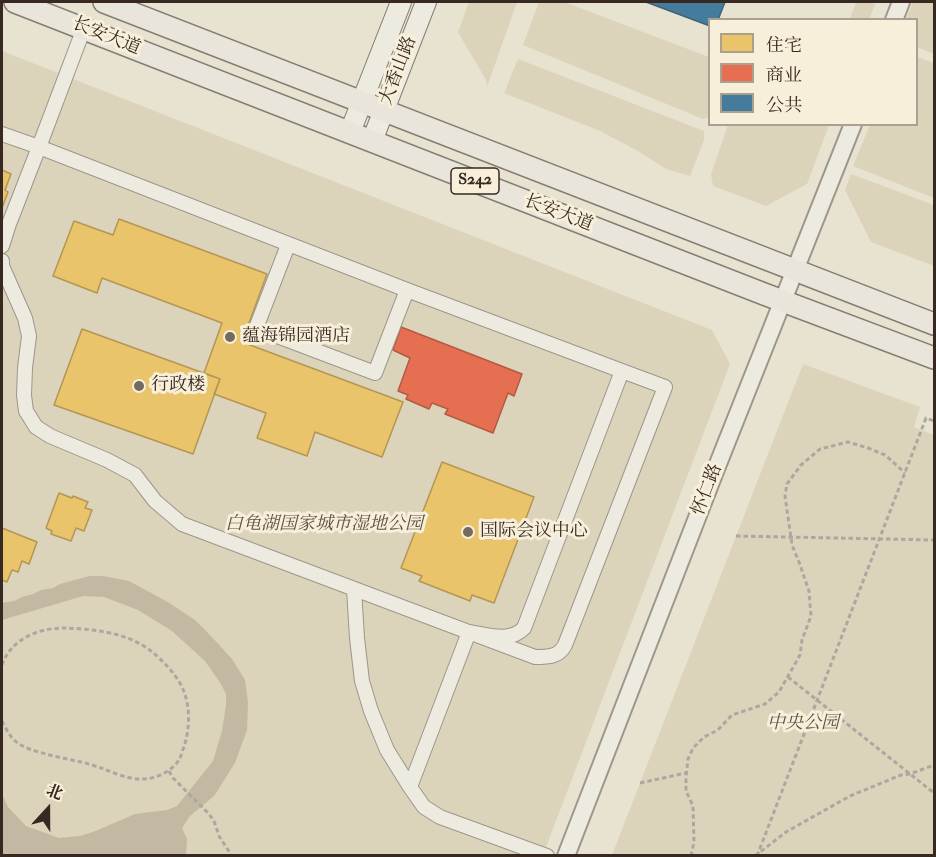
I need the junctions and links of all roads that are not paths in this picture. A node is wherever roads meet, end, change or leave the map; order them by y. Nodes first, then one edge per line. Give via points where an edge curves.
1 (15, 2) edge
2 (104, 2) edge
3 (401, 2) edge
4 (426, 2) edge
5 (901, 2) edge
6 (895, 18) edge
7 (84, 28) junction
8 (362, 102) junction
9 (384, 110) junction
10 (852, 126) edge
11 (350, 132) junction
12 (2, 134) edge
13 (372, 141) junction
14 (39, 147) junction
15 (2, 239) edge
16 (288, 245) junction
17 (2, 261) edge
18 (796, 270) junction
19 (407, 290) junction
20 (783, 302) junction
21 (934, 324) edge
22 (934, 358) edge
23 (622, 371) junction
24 (354, 589) junction
25 (469, 632) junction
26 (410, 787) junction
27 (547, 855) edge
28 (566, 855) edge

1 - 7 main road, 长安大道 / S242
2 - 8 main road, 长安大道 / S242
3 - 8 main road, 大香山路
4 - 9 main road, 大香山路
5 - 6 street
7 - 11 main road, 长安大道 / S242
7 - 14 street
8 - 9 main road, 长安大道 / S242
8 - 11 main road, 大香山路
9 - 13 main road, 大香山路
9 - 18 main road, 长安大道 / S242
10 - 18 street, 怀仁路
11 - 13 main road, 长安大道 / S242
12 - 14 street
13 - 20 main road, 长安大道 / S242
14 - 15 street
14 - 16 street
16 - 19 street
16 - 19 street via 256,328 375,373
17 - 24 street via 29,336 24,394 26,411 36,427 135,475 155,501 182,524
18 - 20 street, 怀仁路
18 - 21 main road, 长安大道 / S242
19 - 23 street
20 - 22 main road, 长安大道 / S242
20 - 28 street, 怀仁路
23 - 25 street via 524,628 504,637
23 - 25 street via 665,387 562,652 535,657
24 - 25 street
24 - 26 street via 362,681 387,750
25 - 26 street
26 - 27 street via 424,807 441,817

